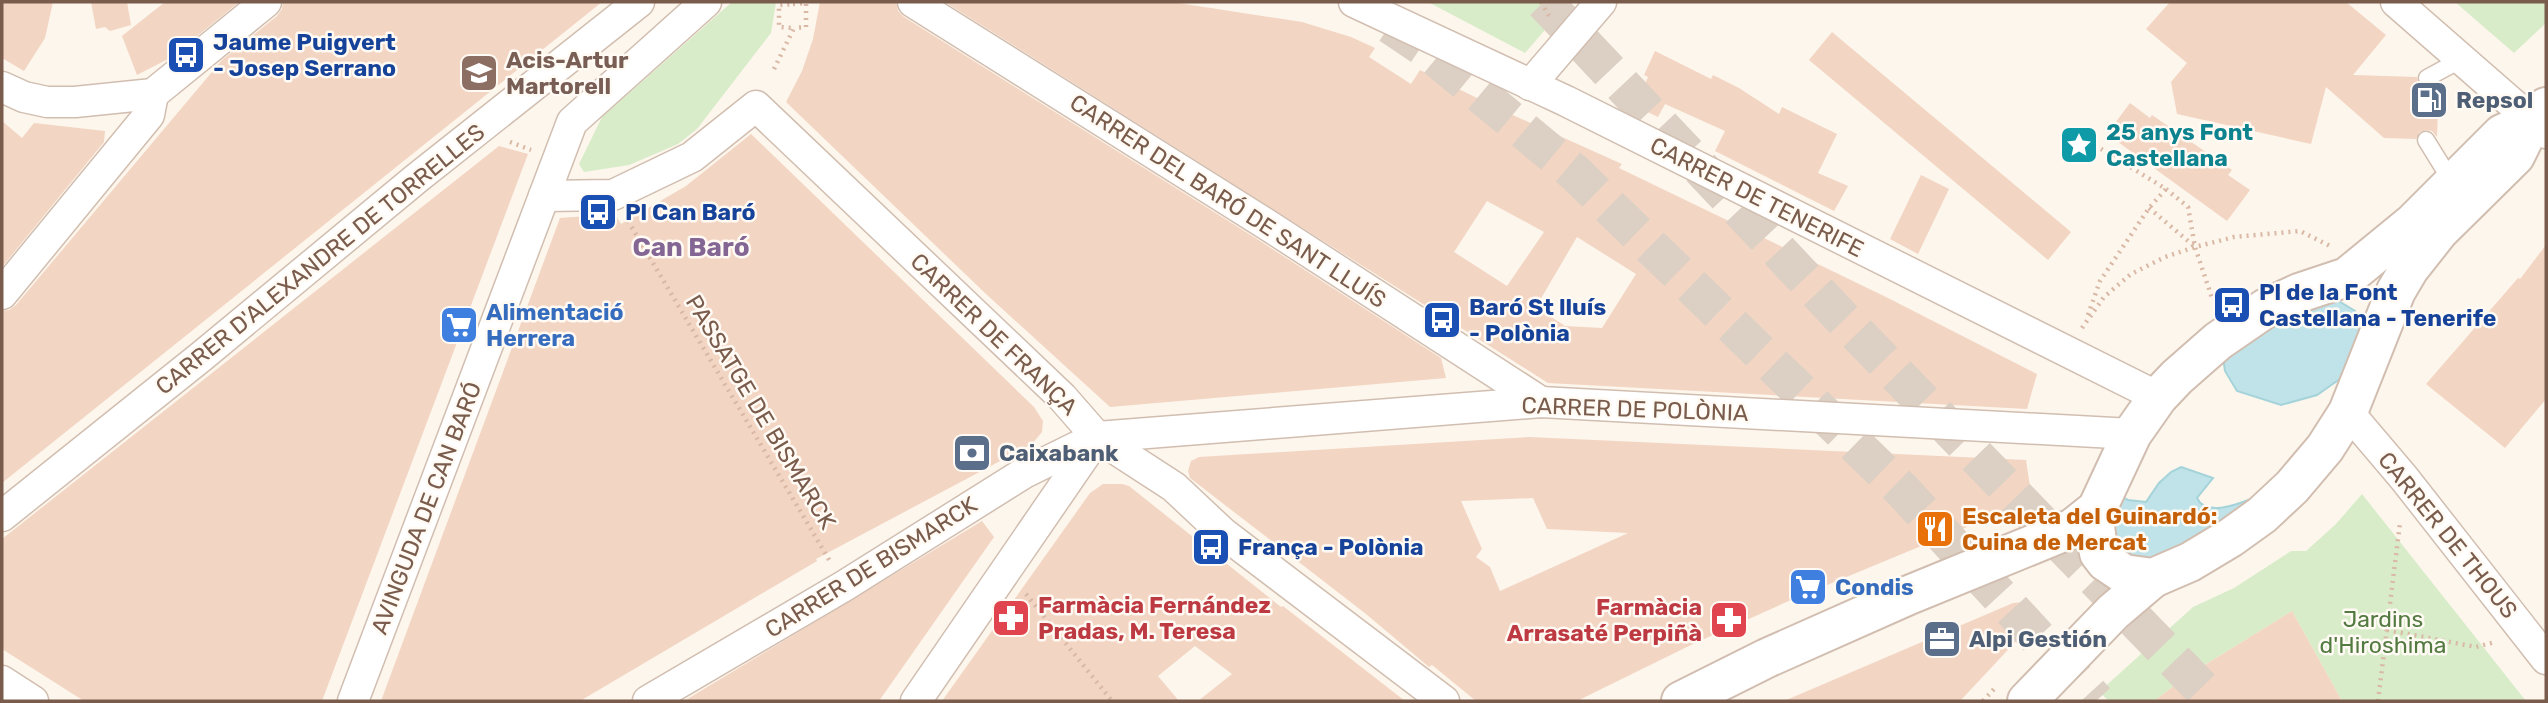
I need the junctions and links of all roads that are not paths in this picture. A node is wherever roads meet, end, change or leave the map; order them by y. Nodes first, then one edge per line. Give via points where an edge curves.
1 (266, 2) edge
2 (639, 2) edge
3 (706, 2) edge
4 (914, 2) edge
5 (1354, 2) edge
6 (1601, 2) edge
7 (2396, 2) edge
8 (2462, 59) junction
9 (2427, 78) dead end
10 (1530, 85) junction
11 (2, 87) edge
12 (153, 94) junction
13 (2542, 120) edge
14 (2426, 140) dead end
15 (2452, 182) junction
16 (544, 196) junction
17 (2339, 262) junction
18 (2, 294) edge
19 (2372, 349) junction
20 (2158, 397) junction
21 (1541, 402) junction
22 (2348, 412) junction
23 (2132, 434) junction
24 (1097, 438) junction
25 (2097, 509) junction
26 (2, 516) edge
27 (2153, 578) junction
28 (2546, 659) edge
29 (2, 681) edge
30 (33, 701) edge
31 (353, 701) edge
32 (648, 701) edge
33 (916, 701) edge
34 (1444, 701) edge
35 (1681, 701) edge
36 (2027, 701) edge

1 - 12 street
2 - 26 street, CARRER D'ALEXANDRE DE TORRELLES
3 - 16 street, AVINGUDA DE CAN BARÓ via 572,122
4 - 21 street, CARRER DEL BARÓ DE SANT LLUÍS
5 - 10 street, CARRER DE TENERIFE
6 - 10 street
7 - 8 street
8 - 9 lane
8 - 13 street
10 - 20 street, CARRER DE TENERIFE
11 - 12 street via 47,102
12 - 18 street via 149,115
13 - 15 street via 2502,134
13 - 19 street via 2515,156 2409,269
14 - 15 lane
15 - 17 street via 2413,223
16 - 24 street, CARRER DE FRANÇA via 613,195 692,157 756,106 1062,397
16 - 31 street, AVINGUDA DE CAN BARÓ
17 - 19 street via 2377,310
17 - 20 street via 2299,293 2266,308 2218,341
19 - 22 street
20 - 23 street
21 - 23 street, CARRER DE POLÒNIA
21 - 24 street, CARRER DE POLÒNIA
22 - 27 street via 2325,448 2262,515 2200,556
22 - 28 street, CARRER DE THOUS
23 - 25 street
24 - 32 street, CARRER DE BISMARCK via 1024,473
24 - 33 street
24 - 34 street, CARRER DE FRANÇA via 1174,487 1223,533
25 - 27 street via 2099,553 2106,562 2124,574
25 - 35 street via 2073,528 1909,595
27 - 36 street via 2113,612
29 - 30 street

